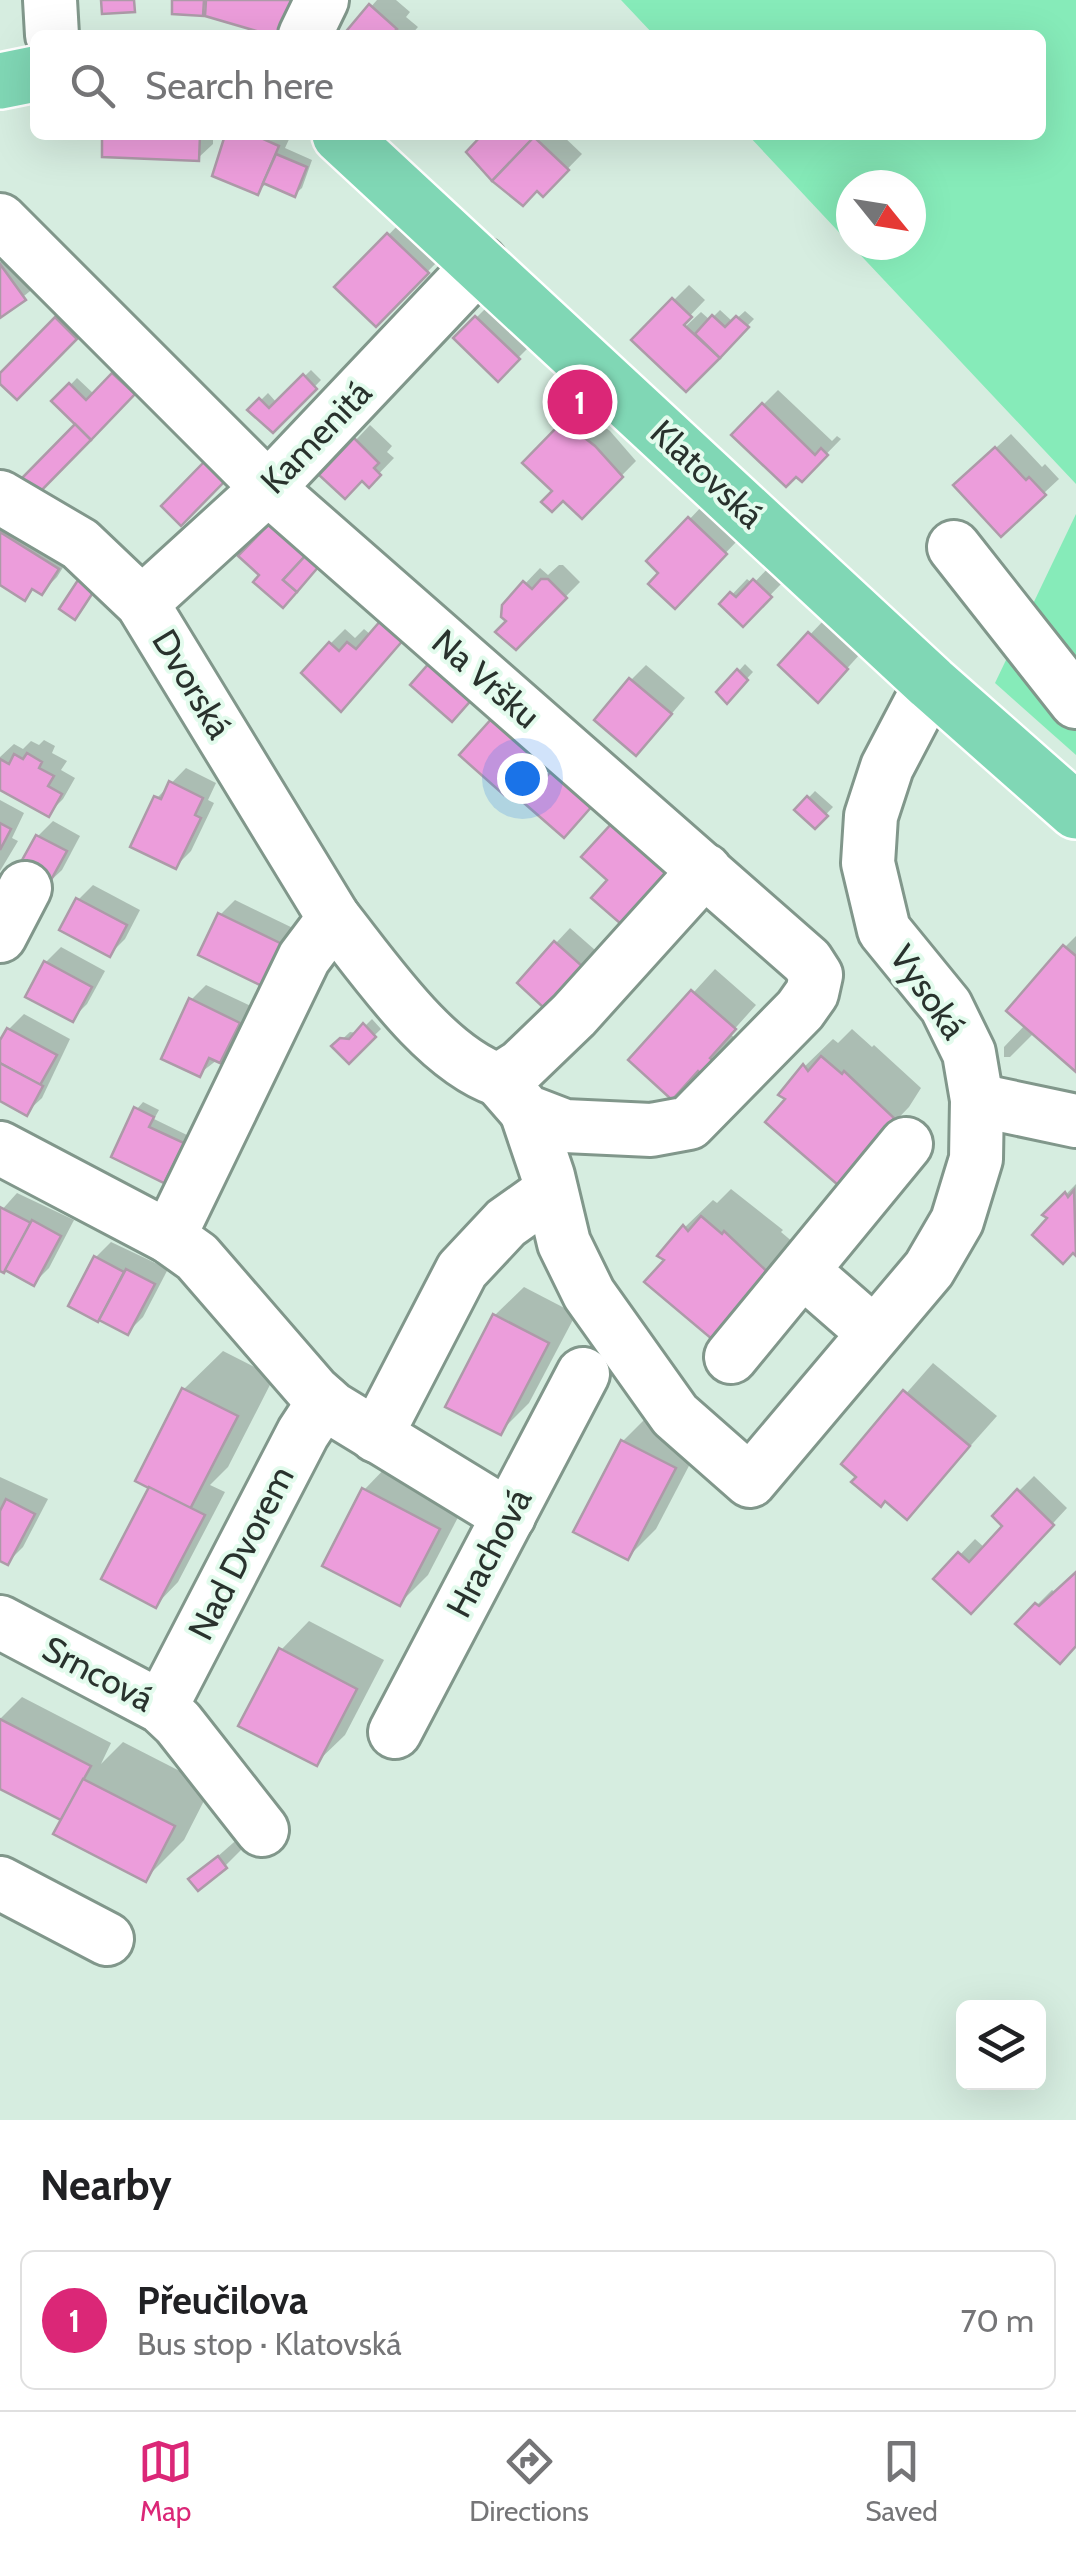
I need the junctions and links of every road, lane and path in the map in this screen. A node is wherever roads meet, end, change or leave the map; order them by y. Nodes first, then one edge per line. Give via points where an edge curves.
1 (50, 0) edge
2 (322, 0) edge
3 (52, 30) edge
4 (307, 30) edge
5 (30, 75) edge
6 (0, 81) edge
7 (346, 140) edge
8 (0, 220) edge
9 (481, 263) junction
10 (268, 488) junction
11 (0, 497) edge
12 (954, 547) dead end
13 (142, 604) junction
14 (931, 684) junction
15 (1076, 702) edge
16 (1076, 811) edge
17 (705, 870) junction
18 (25, 888) dead end
19 (334, 918) junction
20 (0, 936) edge
21 (512, 1096) junction
22 (978, 1100) junction
23 (1076, 1121) edge
24 (906, 1144) dead end
25 (0, 1148) edge
26 (552, 1191) junction
27 (169, 1238) junction
28 (802, 1271) junction
29 (874, 1333) junction
30 (731, 1358) dead end
31 (583, 1374) dead end
32 (324, 1401) junction
33 (376, 1436) junction
34 (509, 1516) junction
35 (4, 1634) edge
36 (161, 1706) junction
37 (395, 1732) dead end
38 (262, 1830) dead end
39 (0, 1883) edge
40 (107, 1939) dead end

1 - 3 street
2 - 4 street
5 - 6 main road
7 - 9 main road, Klatovská
8 - 10 street, Na Vršku
9 - 10 street, Kamenitá
9 - 14 main road, Klatovská
10 - 13 street, Kamenitá
10 - 17 street, Na Vršku
11 - 13 street, Dvorská via 80,544
12 - 15 street
13 - 19 street, Dvorská
14 - 16 main road, Klatovská
14 - 22 street, Vysoká via 887,767 871,816 868,863 884,930 946,1006 970,1053
17 - 21 street via 521,1066
17 - 21 street, Na Vršku via 807,961 816,975 806,1002 689,1123 651,1130 565,1126
18 - 20 street
19 - 21 street, Dvorská via 450,1054
19 - 27 street via 304,958
21 - 26 street
22 - 23 street
22 - 29 street, Vysoká via 976,1159 957,1221 929,1269
24 - 28 street
25 - 27 street
26 - 29 street, Vysoká via 564,1243 589,1294 676,1415 750,1480
26 - 33 street via 506,1224 462,1270
27 - 32 street via 197,1257
28 - 29 street
28 - 30 street
31 - 34 street, Hrachová
32 - 33 street
32 - 36 street, Nad Dvorem
33 - 34 street
34 - 37 street, Hrachová
35 - 36 street, Srncová
36 - 38 street, Srncová
39 - 40 street

